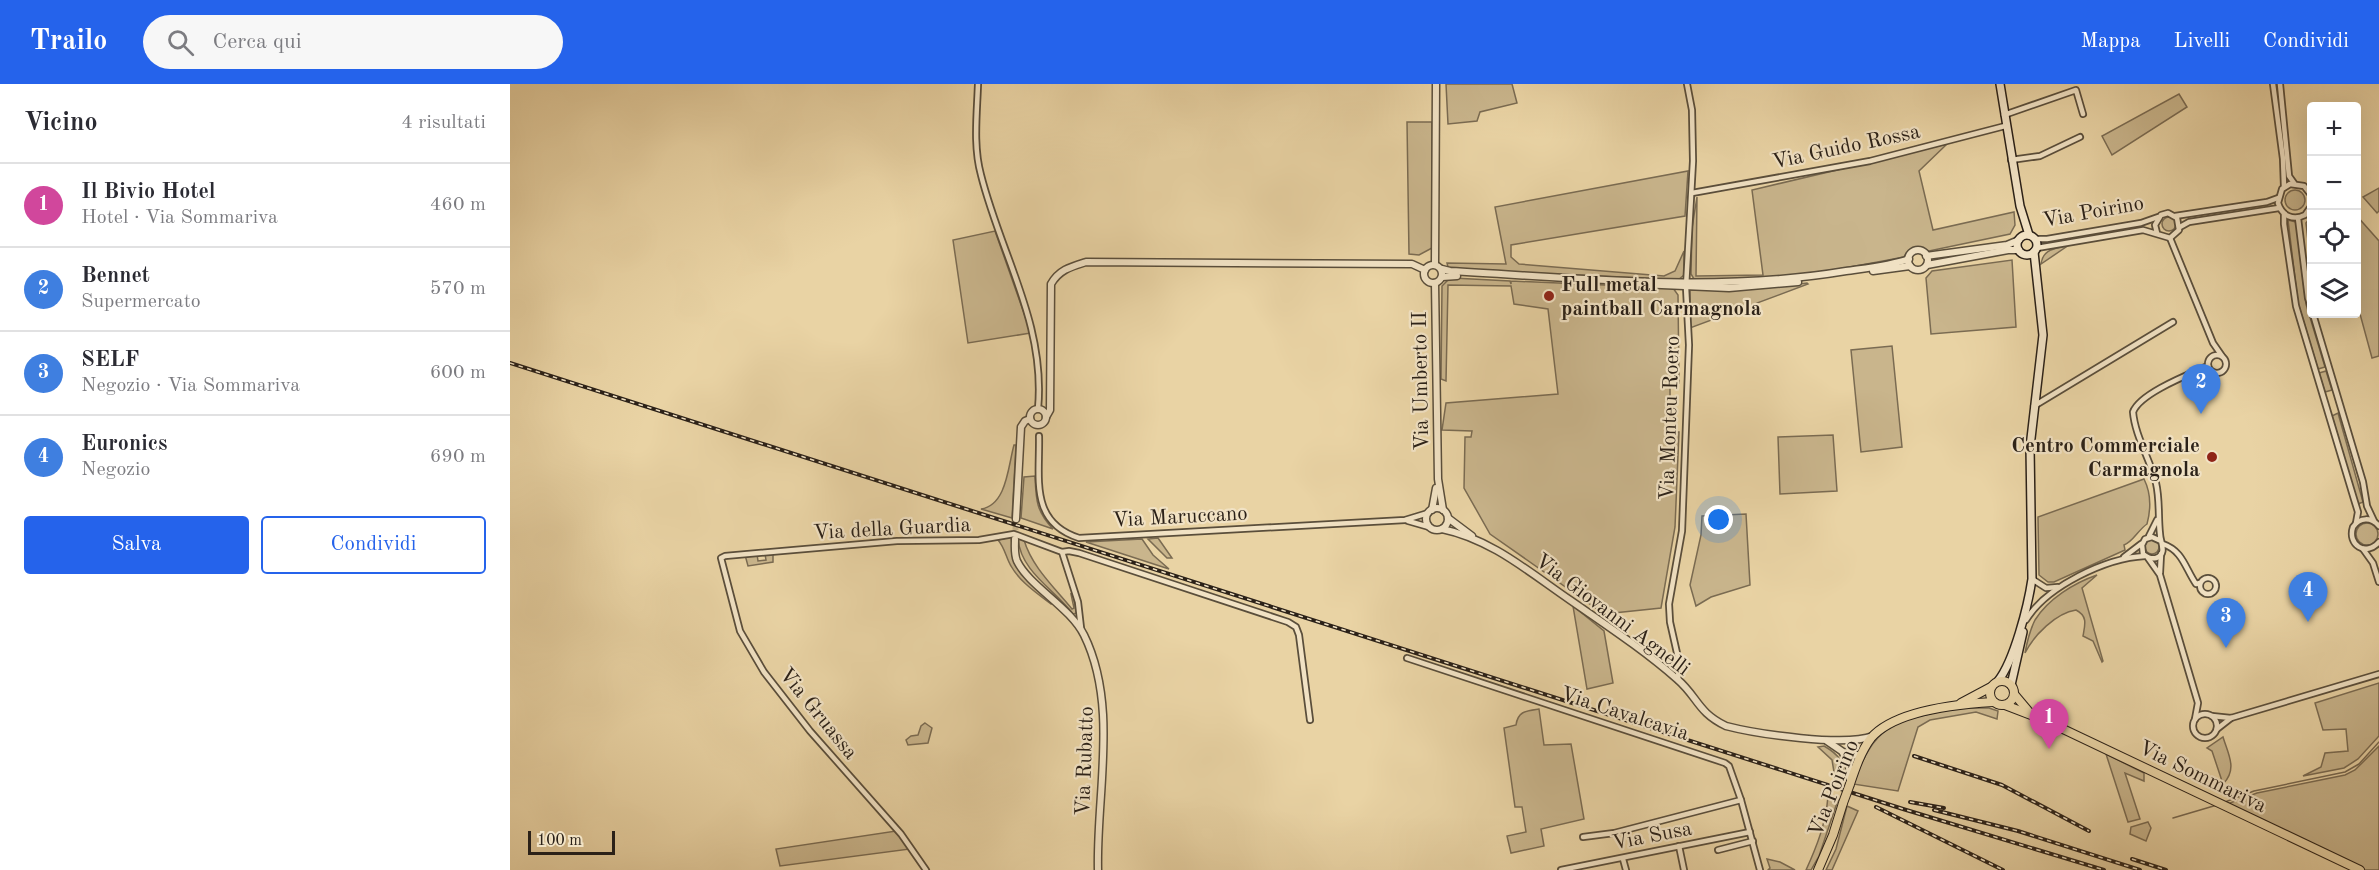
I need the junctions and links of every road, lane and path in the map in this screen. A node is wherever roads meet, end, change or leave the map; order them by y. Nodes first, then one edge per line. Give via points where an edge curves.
1 (978, 84) edge
2 (1436, 84) edge
3 (1687, 84) edge
4 (2000, 84) edge
5 (2273, 84) edge
6 (2280, 84) edge
7 (2083, 114) dead end
8 (2004, 115) junction
9 (2005, 126) junction
10 (2080, 137) dead end
11 (2011, 160) junction
12 (2295, 183) junction
13 (2284, 187) junction
14 (2307, 190) edge
15 (1692, 193) junction
16 (2278, 198) junction
17 (2020, 206) junction
18 (2279, 208) junction
19 (2308, 210) edge
20 (2284, 214) junction
21 (2175, 216) junction
22 (2158, 217) junction
23 (2298, 218) junction
24 (2180, 227) junction
25 (2157, 233) junction
26 (2032, 237) junction
27 (2170, 238) junction
28 (2020, 239) junction
29 (2035, 250) junction
30 (2022, 253) junction
31 (1926, 256) junction
32 (1909, 262) junction
33 (1435, 264) junction
34 (1927, 265) junction
35 (1442, 269) junction
36 (1425, 270) junction
37 (1442, 277) junction
38 (2036, 282) junction
39 (1435, 283) junction
40 (1686, 284) junction
41 (2307, 290) edge
42 (2314, 318) edge
43 (2173, 322) dead end
44 (2213, 343) junction
45 (2222, 356) junction
46 (2211, 357) junction
47 (2208, 366) junction
48 (2034, 406) junction
49 (1038, 409) junction
50 (1046, 417) junction
51 (1030, 419) junction
52 (1039, 436) dead end
53 (1438, 478) junction
54 (2159, 508) junction
55 (1443, 510) junction
56 (1430, 511) junction
57 (1448, 518) junction
58 (1016, 519) tunnel mouth
59 (1405, 520) junction
60 (2374, 521) junction
61 (2356, 523) junction
62 (2379, 526) edge
63 (1429, 527) junction
64 (1442, 530) junction
65 (2148, 537) junction
66 (1015, 539) tunnel mouth
67 (1477, 540) junction
68 (2143, 542) junction
69 (2162, 542) junction
70 (2379, 542) edge
71 (2363, 549) junction
72 (2176, 551) junction
73 (1062, 552) junction
74 (2162, 552) junction
75 (2147, 557) junction
76 (721, 558) joint
77 (2119, 560) junction
78 (2160, 575) junction
79 (2032, 579) junction
80 (2202, 581) dead end
81 (2379, 582) edge
82 (2064, 585) junction
83 (2027, 606) junction
84 (2026, 620) junction
85 (1081, 628) junction
86 (1407, 658) dead end
87 (2379, 674) edge
88 (1678, 680) junction
89 (1998, 681) junction
90 (2011, 685) junction
91 (1991, 687) junction
92 (2014, 694) junction
93 (1993, 702) junction
94 (2198, 703) junction
95 (1957, 705) junction
96 (2005, 705) junction
97 (2031, 714) junction
98 (2211, 715) junction
99 (2231, 718) junction
100 (2195, 719) junction
101 (1310, 720) dead end
102 (2216, 730) junction
103 (1873, 736) junction
104 (1826, 741) junction
105 (1850, 741) junction
106 (1843, 752) junction
107 (1862, 755) junction
108 (1850, 784) junction
109 (1741, 800) junction
110 (1750, 832) junction
111 (1583, 837) dead end
112 (1753, 841) junction
113 (1679, 846) junction
114 (1718, 850) dead end
115 (1623, 859) junction
116 (926, 870) edge
117 (1098, 870) edge
118 (1561, 870) edge
119 (1626, 870) edge
120 (1684, 870) edge
121 (1760, 870) edge
122 (1818, 870) edge
123 (2360, 870) edge

1 - 49 street via 976,139 980,170 1033,330 1039,365
2 - 33 street
3 - 15 street, Via Monteu Roero via 1692,110
4 - 8 main road, Via Poirino
5 - 13 street
6 - 12 street via 2289,176
7 - 8 street via 2076,90
8 - 9 main road, Via Poirino
9 - 11 main road, Via Poirino
9 - 15 street, Via Guido Rossa via 1870,161
10 - 11 street via 2040,156
11 - 17 main road, Via Poirino
12 - 13 street
12 - 14 street
13 - 16 street
15 - 40 street, Via Monteu Roero
16 - 18 street
16 - 21 street, Via Poirino
17 - 26 main road, Via Poirino
17 - 28 main road, Via Poirino
18 - 20 street
18 - 24 street via 2189,222
19 - 23 street
20 - 23 street
20 - 61 street via 2296,306 2358,512
21 - 22 street via 2168,213
21 - 24 street
22 - 25 street
22 - 26 street, Via Poirino via 2047,239
23 - 41 street
24 - 27 street
25 - 27 street
25 - 29 street, Via Poirino via 2143,230
26 - 28 main road
26 - 29 main road
27 - 44 street
28 - 30 main road, Via Poirino
28 - 31 street via 2007,245
29 - 30 main road
29 - 38 main road, Via Poirino
30 - 34 street via 2008,250
30 - 38 main road, Via Poirino
31 - 32 street via 1916,251
31 - 34 street
32 - 34 street via 1920,270
32 - 40 street via 1791,279
33 - 35 street
33 - 36 street
35 - 37 street
35 - 40 street
36 - 39 street via 1427,281
36 - 50 street via 1412,264 1086,262 1070,267 1051,284 1050,410
37 - 39 street
37 - 40 street
38 - 48 main road, Via Poirino via 2043,335
39 - 53 street, Via Umberto II
40 - 88 street, Via Monteu Roero via 1689,345 1682,531 1669,604 1679,662
42 - 60 street
43 - 48 street
44 - 45 street
44 - 46 street
45 - 46 street
45 - 47 street via 2226,364 2223,372 2214,373
46 - 47 street
47 - 54 street via 2139,402 2133,412 2156,482
48 - 79 main road, Via Poirino via 2029,473
49 - 50 street
49 - 51 street
50 - 51 street via 1038,425
51 - 58 street via 1021,427
52 - 59 street, Via Maruccano via 1042,507 1057,528 1079,538
53 - 55 street, Via Umberto II
53 - 56 street, Via Umberto II
54 - 65 street via 2157,524
54 - 69 street
55 - 56 street
55 - 57 street
56 - 59 street, Via Maruccano
56 - 63 street via 1426,522
57 - 64 street
57 - 67 street, Via Giovanni Agnelli
59 - 63 street, Via Maruccano
60 - 61 street
60 - 62 street
61 - 71 street via 2351,531 2352,540
63 - 64 street
64 - 67 street, Via Giovanni Agnelli
65 - 68 street
65 - 69 street
66 - 85 street, Via Rubatto via 1015,554 1021,568
67 - 88 street, Via Giovanni Agnelli via 1495,548 1599,620
68 - 75 street
68 - 77 street
69 - 72 street
69 - 74 street
70 - 71 street via 2373,548
71 - 81 street
72 - 74 street
72 - 80 street via 2192,578
73 - 76 street, Via della Guardia via 1014,534 979,540 867,543
73 - 85 street via 1078,602
73 - 101 street, Via della Guardia via 1080,554 1296,627
74 - 75 street via 2155,558
74 - 78 street
75 - 77 street
75 - 78 street
76 - 116 street, Via Gruassa via 740,631 764,672 901,834
77 - 82 street
78 - 94 street
79 - 82 street via 2046,588
79 - 83 main road, Via Poirino
82 - 84 street via 2034,607
83 - 84 main road, Via Poirino
83 - 89 main road, Via Poirino via 2010,661
84 - 90 main road, Via Poirino
85 - 117 street, Via Rubatto via 1103,706
86 - 109 street, Via Cavalcavia via 1725,763
87 - 99 street
88 - 104 street, Via Giovanni Agnelli via 1712,720 1726,726
89 - 90 main road
89 - 91 main road, Via Poirino
90 - 92 main road
91 - 93 main road via 1989,695
91 - 95 main road, Via Poirino
92 - 96 main road
92 - 97 main road, Via Sommariva
93 - 95 main road, Via Poirino
93 - 96 main road, Via Poirino
94 - 98 street
94 - 100 street
95 - 103 main road, Via Poirino via 1922,711
96 - 97 main road, Via Sommariva
97 - 123 main road, Via Sommariva
98 - 99 street
98 - 100 street via 2201,714
98 - 102 street
99 - 102 street
100 - 102 street via 2194,730 2199,736 2207,737
103 - 105 street, Via Giovanni Agnelli
103 - 107 main road, Via Poirino
104 - 105 street, Via Giovanni Agnelli
104 - 106 street
105 - 107 street via 1860,745
106 - 107 street
106 - 108 street via 1849,765
107 - 108 main road, Via Poirino
108 - 122 main road, Via Poirino, bridge
109 - 110 street, Via Cavalcavia
109 - 111 street via 1614,833
110 - 112 street, Via Cavalcavia
110 - 113 street, Via Susa
112 - 114 street
112 - 121 street, Via Cavalcavia
113 - 115 street, Via Susa
113 - 120 street
115 - 118 street, Via Susa
115 - 119 street

